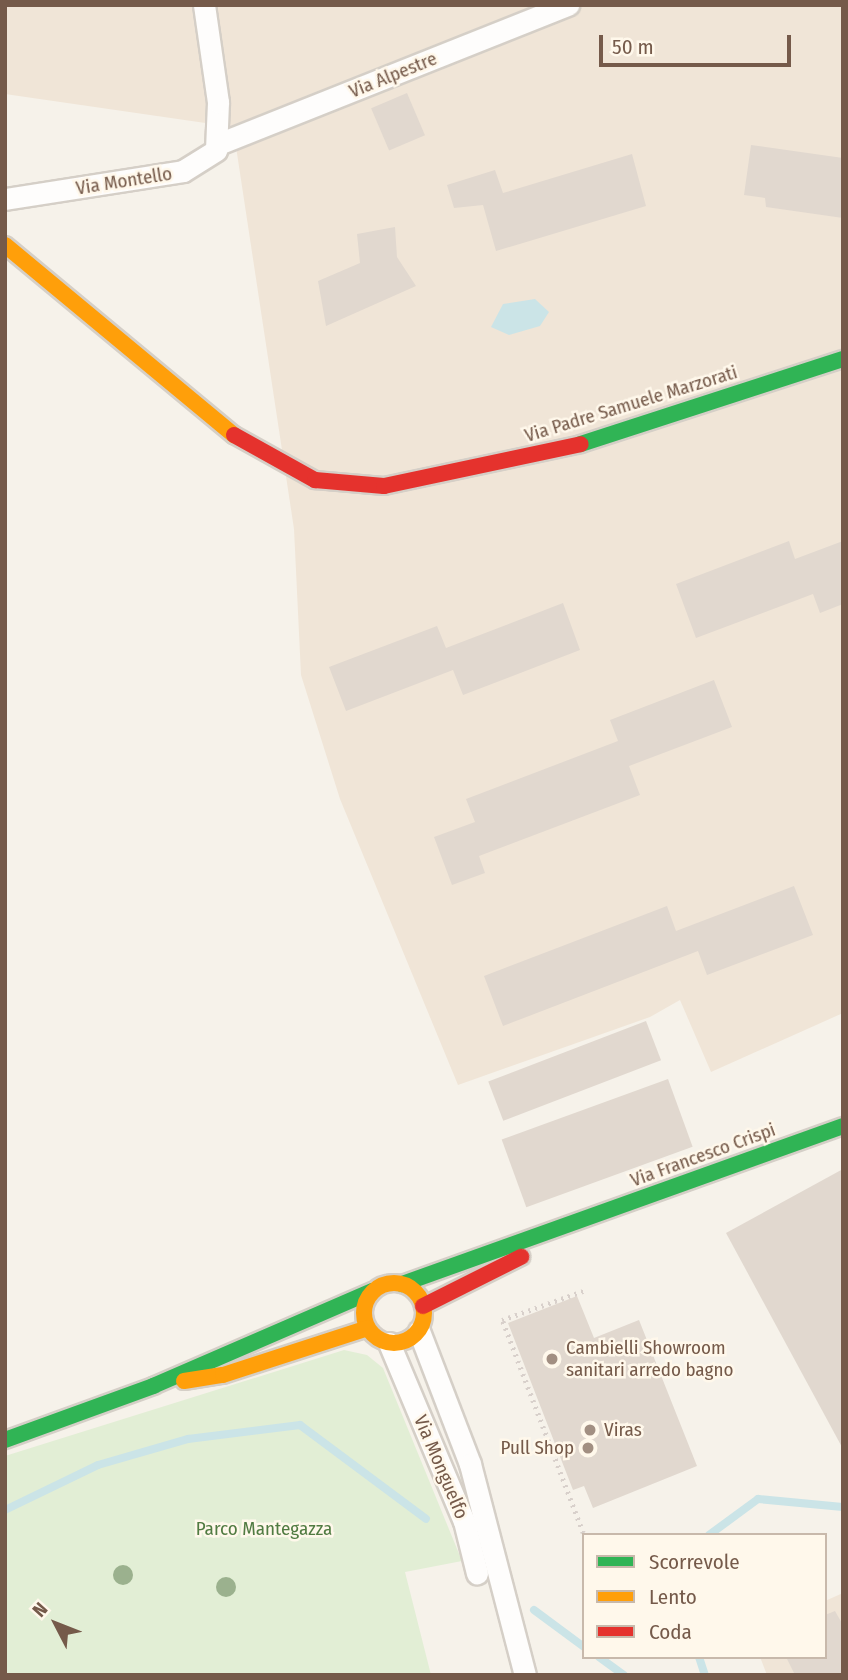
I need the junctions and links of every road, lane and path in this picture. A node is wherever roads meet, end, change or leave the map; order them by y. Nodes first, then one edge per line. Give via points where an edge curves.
1 (204, 5) edge
2 (568, 5) edge
3 (218, 144) junction
4 (5, 199) edge
5 (5, 245) edge
6 (843, 359) edge
7 (843, 1126) edge
8 (578, 1223) junction
9 (402, 1284) junction
10 (586, 1290) dead end
11 (373, 1291) junction
12 (423, 1306) junction
13 (368, 1328) junction
14 (419, 1331) junction
15 (389, 1343) junction
16 (153, 1386) junction
17 (5, 1440) edge
18 (583, 1533) edge
19 (495, 1561) junction
20 (525, 1675) edge

1 - 3 street
2 - 3 street, Via Alpestre
3 - 4 street, Via Montello via 183,171
5 - 6 street, Via Padre Samuele Marzorati via 218,426 315,480 384,486 551,454
7 - 8 street, Via Francesco Crispi
8 - 9 street, Via Francesco Crispi
8 - 12 street, Via Francesco Crispi
9 - 11 street
9 - 12 street
10 - 18 path via 502,1320
11 - 13 street via 365,1304
11 - 16 street
12 - 14 street
13 - 15 street
13 - 16 street via 223,1375
14 - 15 street
14 - 19 street, Via Monguelfo via 470,1464
15 - 19 street, Via Monguelfo via 464,1521 477,1573
16 - 17 street
19 - 20 street, Via Monguelfo

